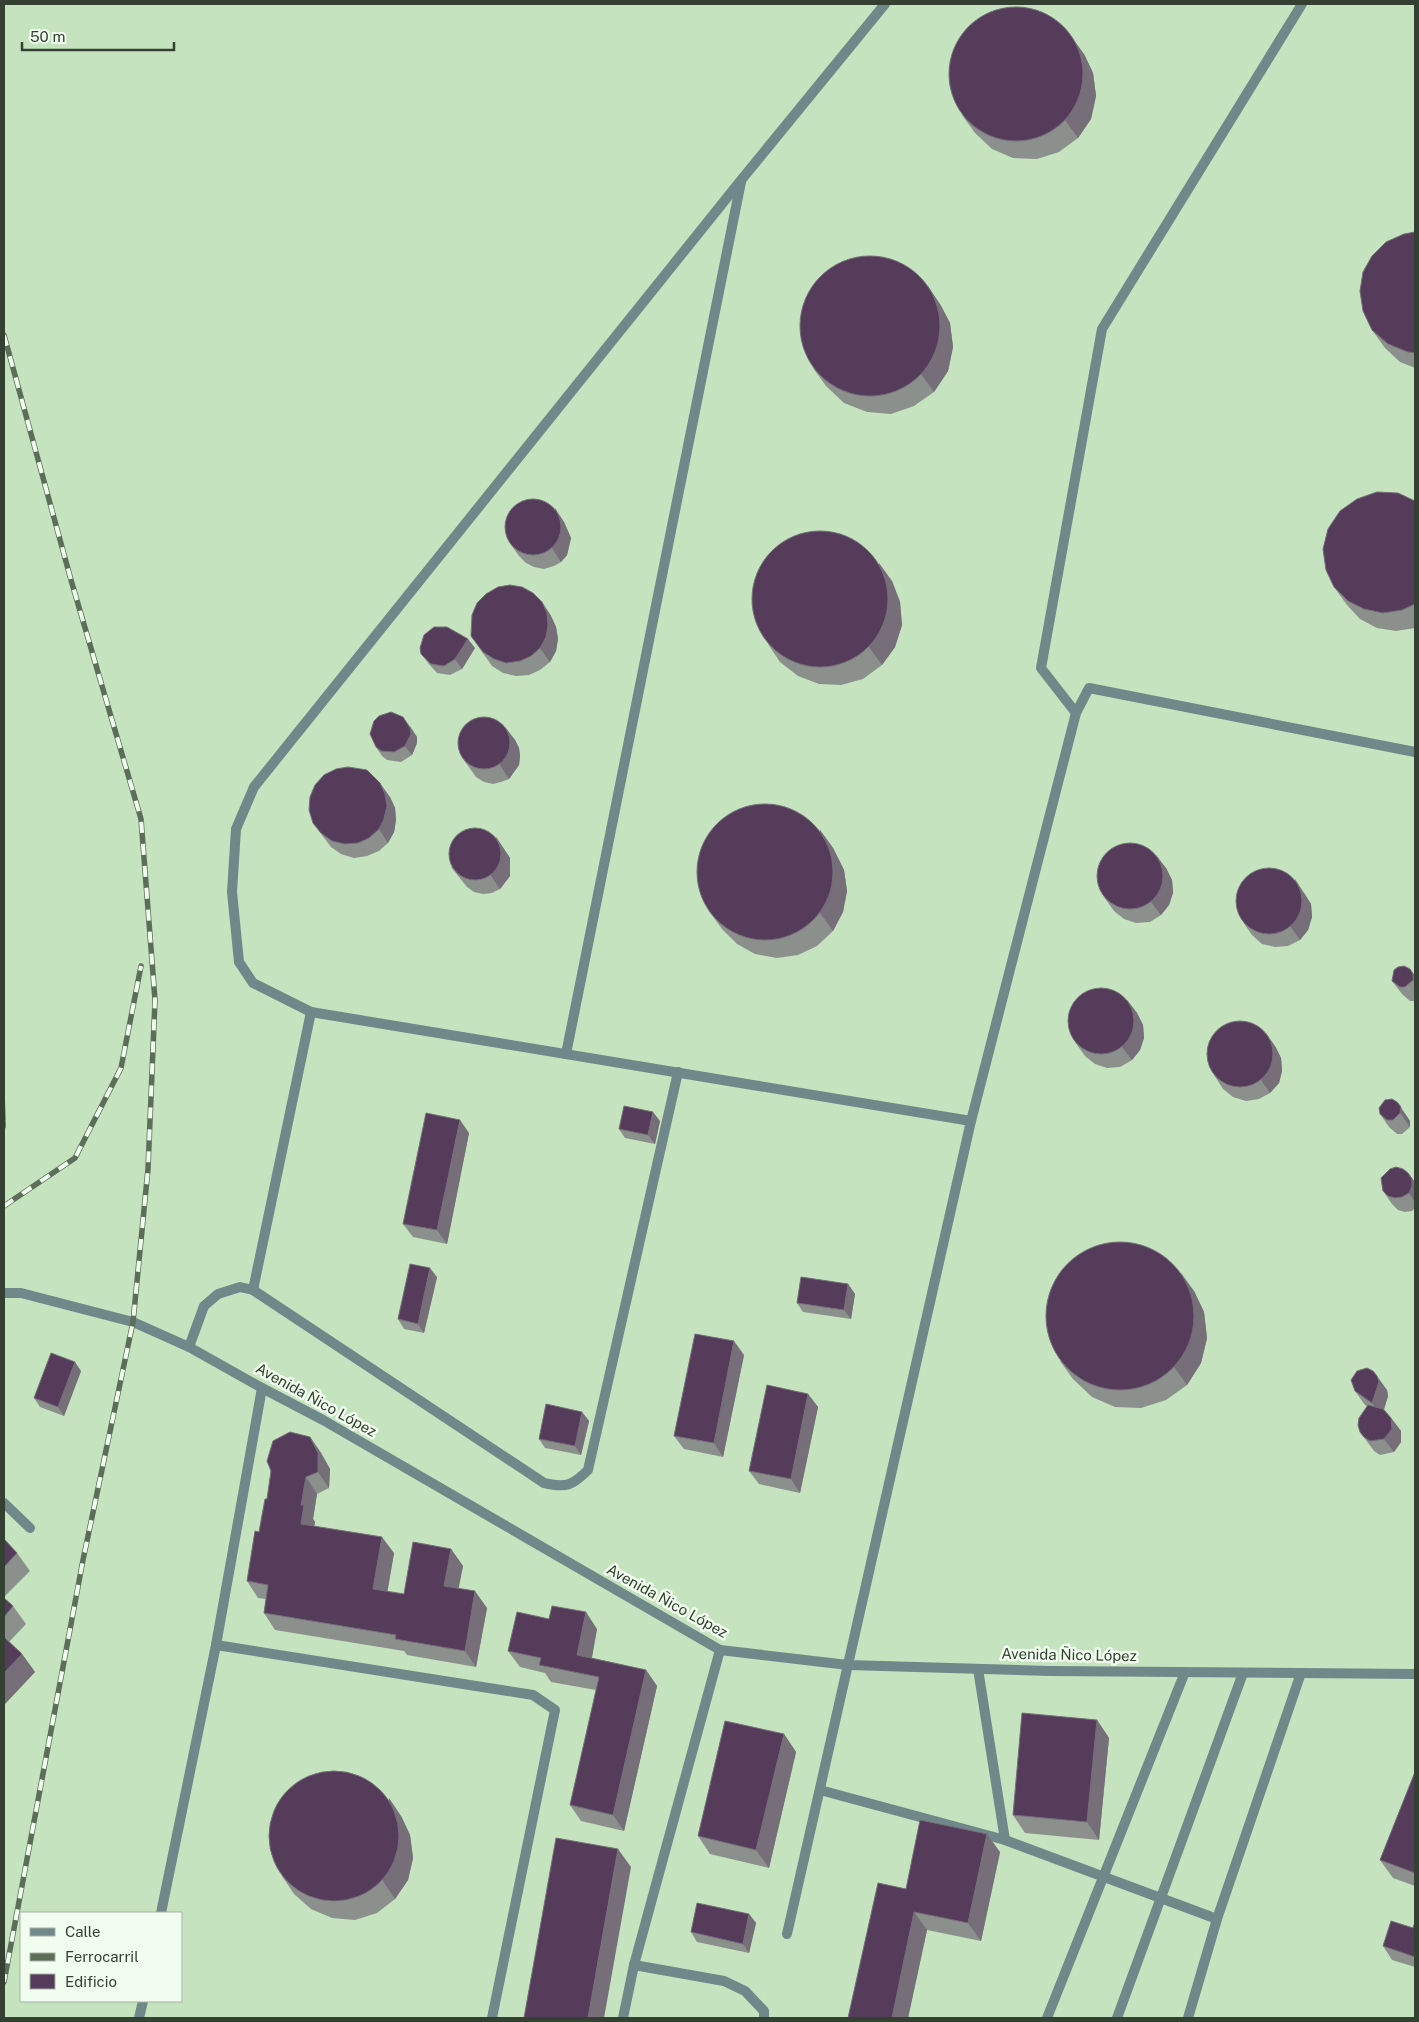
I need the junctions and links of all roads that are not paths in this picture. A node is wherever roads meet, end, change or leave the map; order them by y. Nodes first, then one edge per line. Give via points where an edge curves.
1 (885, 4) edge
2 (1302, 4) edge
3 (742, 179) junction
4 (1076, 713) junction
5 (1415, 752) edge
6 (311, 1012) junction
7 (566, 1054) junction
8 (678, 1072) junction
9 (971, 1120) junction
10 (252, 1290) junction
11 (4, 1294) edge
12 (189, 1347) junction
13 (262, 1388) junction
14 (4, 1503) edge
15 (30, 1528) dead end
16 (216, 1645) junction
17 (720, 1650) junction
18 (848, 1666) junction
19 (978, 1669) junction
20 (1185, 1672) junction
21 (1243, 1673) junction
22 (1301, 1673) junction
23 (1415, 1674) edge
24 (820, 1790) junction
25 (1005, 1840) junction
26 (1104, 1877) junction
27 (1160, 1899) junction
28 (161, 1912) edge
29 (1217, 1919) junction
30 (787, 1934) dead end
31 (634, 1965) junction
32 (143, 2002) edge
33 (139, 2018) edge
34 (492, 2018) edge
35 (623, 2018) edge
36 (764, 2018) edge
37 (1047, 2018) edge
38 (1117, 2018) edge
39 (1188, 2018) edge

1 - 3 street
2 - 4 street via 1102,329 1041,668
3 - 6 street via 254,787 236,829 232,892 239,962 253,983
3 - 7 street
4 - 5 street via 1089,688
4 - 9 street
6 - 7 street
6 - 10 street
7 - 8 street
8 - 9 street
8 - 10 street via 588,1470 576,1482 560,1486 544,1483
9 - 18 street
10 - 12 street via 240,1287 218,1294 204,1306
11 - 12 street, Avenida Ñico López via 22,1293 133,1322
12 - 13 street, Avenida Ñico López
13 - 16 street
13 - 17 street, Avenida Ñico López
14 - 15 street
16 - 28 street
16 - 34 street via 533,1695 555,1710
17 - 18 street, Avenida Ñico López
17 - 31 street
18 - 19 street, Avenida Ñico López
18 - 24 street
19 - 20 street, Avenida Ñico López
19 - 25 street
20 - 21 street, Avenida Ñico López
20 - 26 street
21 - 22 street, Avenida Ñico López
21 - 27 street
22 - 23 street, Avenida Ñico López
22 - 29 street
24 - 25 street
24 - 30 street
25 - 26 street
26 - 27 street
26 - 37 street
27 - 29 street
27 - 38 street
29 - 39 street
31 - 35 street
31 - 36 street via 724,1981 745,1991 764,2011
32 - 33 street

